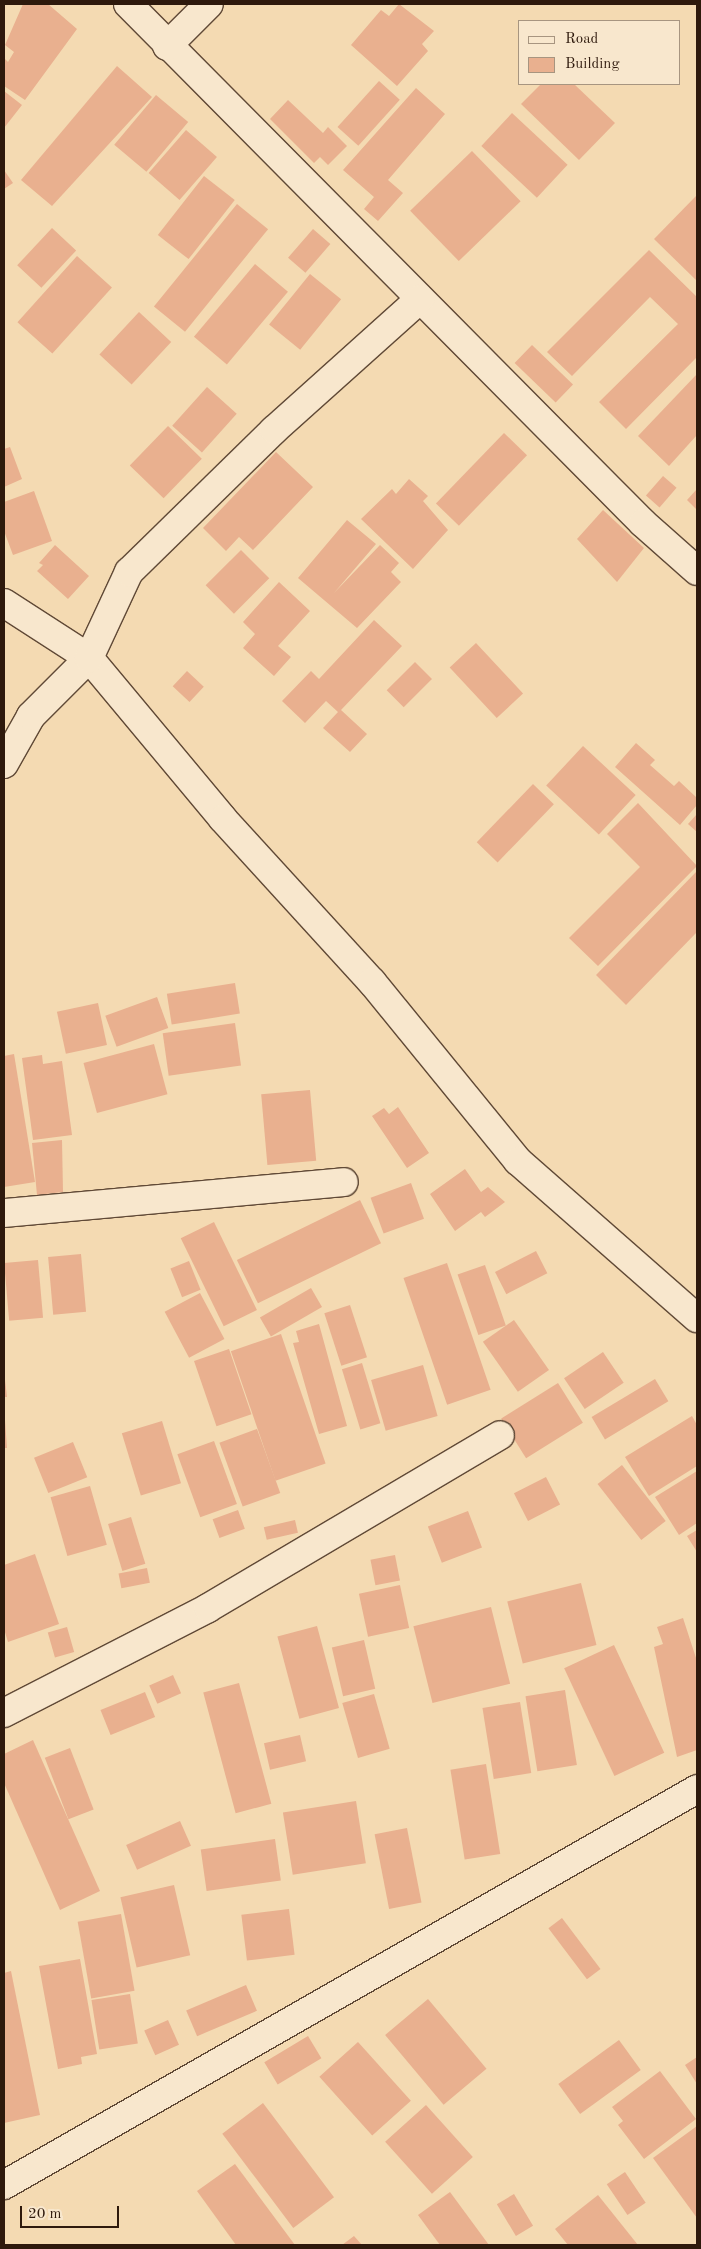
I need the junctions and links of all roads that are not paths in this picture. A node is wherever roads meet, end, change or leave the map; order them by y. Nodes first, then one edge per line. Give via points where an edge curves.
1 (128, 4) edge
2 (209, 4) edge
3 (167, 46) junction
4 (420, 299) junction
5 (697, 571) edge
6 (4, 603) edge
7 (89, 658) junction
8 (4, 764) edge
9 (344, 1182) dead end
10 (4, 1212) edge
11 (697, 1318) edge
12 (500, 1435) dead end
13 (4, 1713) edge
14 (697, 1789) edge
15 (4, 2185) edge

1 - 3 street
2 - 3 street
3 - 4 street
4 - 5 street via 644,523
4 - 7 street via 274,430 128,572
6 - 7 street
7 - 8 street via 31,716
7 - 11 street via 223,818 372,982 518,1161
9 - 10 street
12 - 13 street via 208,1608
14 - 15 street

